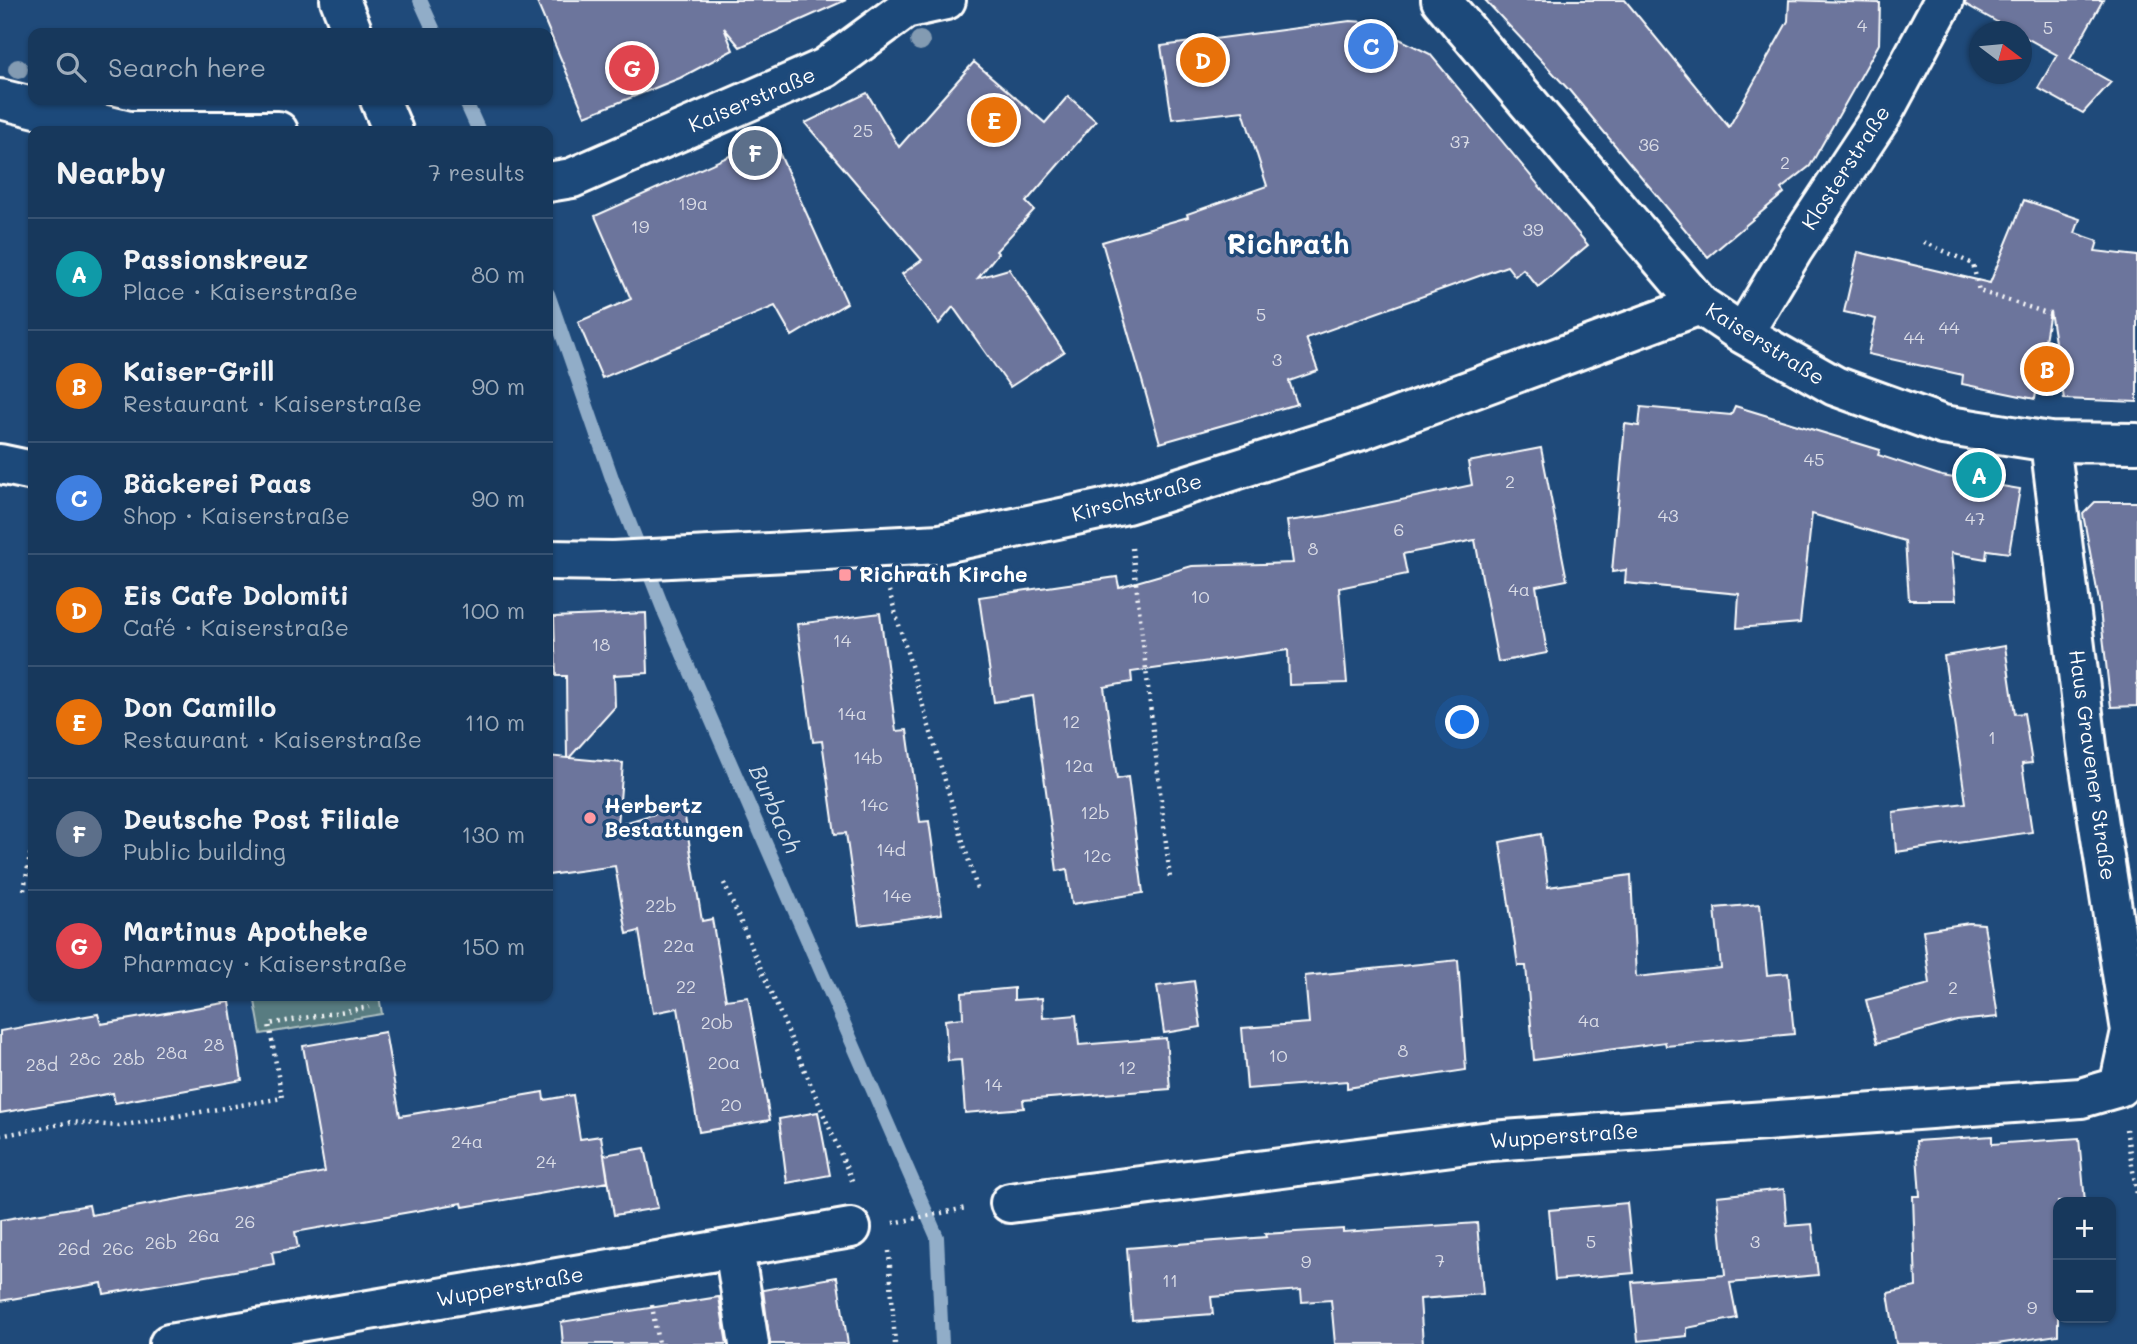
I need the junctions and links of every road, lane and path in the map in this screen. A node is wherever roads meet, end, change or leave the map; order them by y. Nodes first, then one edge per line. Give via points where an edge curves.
1 (340, 0) edge
2 (946, 0) edge
3 (1441, 0) edge
4 (1944, 0) edge
5 (352, 28) edge
6 (0, 99) edge
7 (382, 105) edge
8 (109, 126) edge
9 (391, 126) edge
10 (553, 181) edge
11 (1924, 243) dead end
12 (1700, 304) junction
13 (2050, 314) dead end
14 (1743, 334) junction
15 (2050, 442) junction
16 (2137, 443) edge
17 (0, 464) edge
18 (28, 470) edge
19 (1127, 504) junction
20 (876, 548) junction
21 (553, 560) edge
22 (28, 867) edge
23 (1170, 878) dead end
24 (724, 883) dead end
25 (24, 890) dead end
26 (978, 892) dead end
27 (369, 1007) dead end
28 (2119, 1087) junction
29 (0, 1136) edge
30 (855, 1187) dead end
31 (2137, 1195) edge
32 (1010, 1203) dead end
33 (961, 1209) dead end
34 (891, 1224) dead end
35 (851, 1228) dead end
36 (734, 1248) junction
37 (888, 1248) dead end
38 (169, 1344) edge
39 (749, 1344) edge
40 (895, 1344) edge

1 - 5 street
2 - 10 street, Kaiserstraße via 905,9 825,68 572,178
3 - 12 street, Kaiserstraße
4 - 14 street, Klosterstraße via 1882,115
6 - 8 street
7 - 9 street
11 - 13 path via 1973,264 1979,291
12 - 14 street, Kaiserstraße
12 - 19 street, Kirschstraße via 1362,430
14 - 15 street, Kaiserstraße via 1835,386 1931,420
15 - 16 street, Kaiserstraße
15 - 28 street, Haus Gravener Straße via 2088,754 2130,1031
17 - 18 street
19 - 20 street, Kirschstraße via 940,544
19 - 23 path
20 - 21 street, Kirschstraße
20 - 26 path
22 - 25 path
24 - 30 path
27 - 29 path via 269,1024 282,1098 119,1126 71,1122
28 - 31 path
28 - 32 street, Wupperstraße via 2081,1098 1491,1142
33 - 34 path
35 - 36 street, Wupperstraße
36 - 38 street, Wupperstraße
36 - 39 street
37 - 40 path

